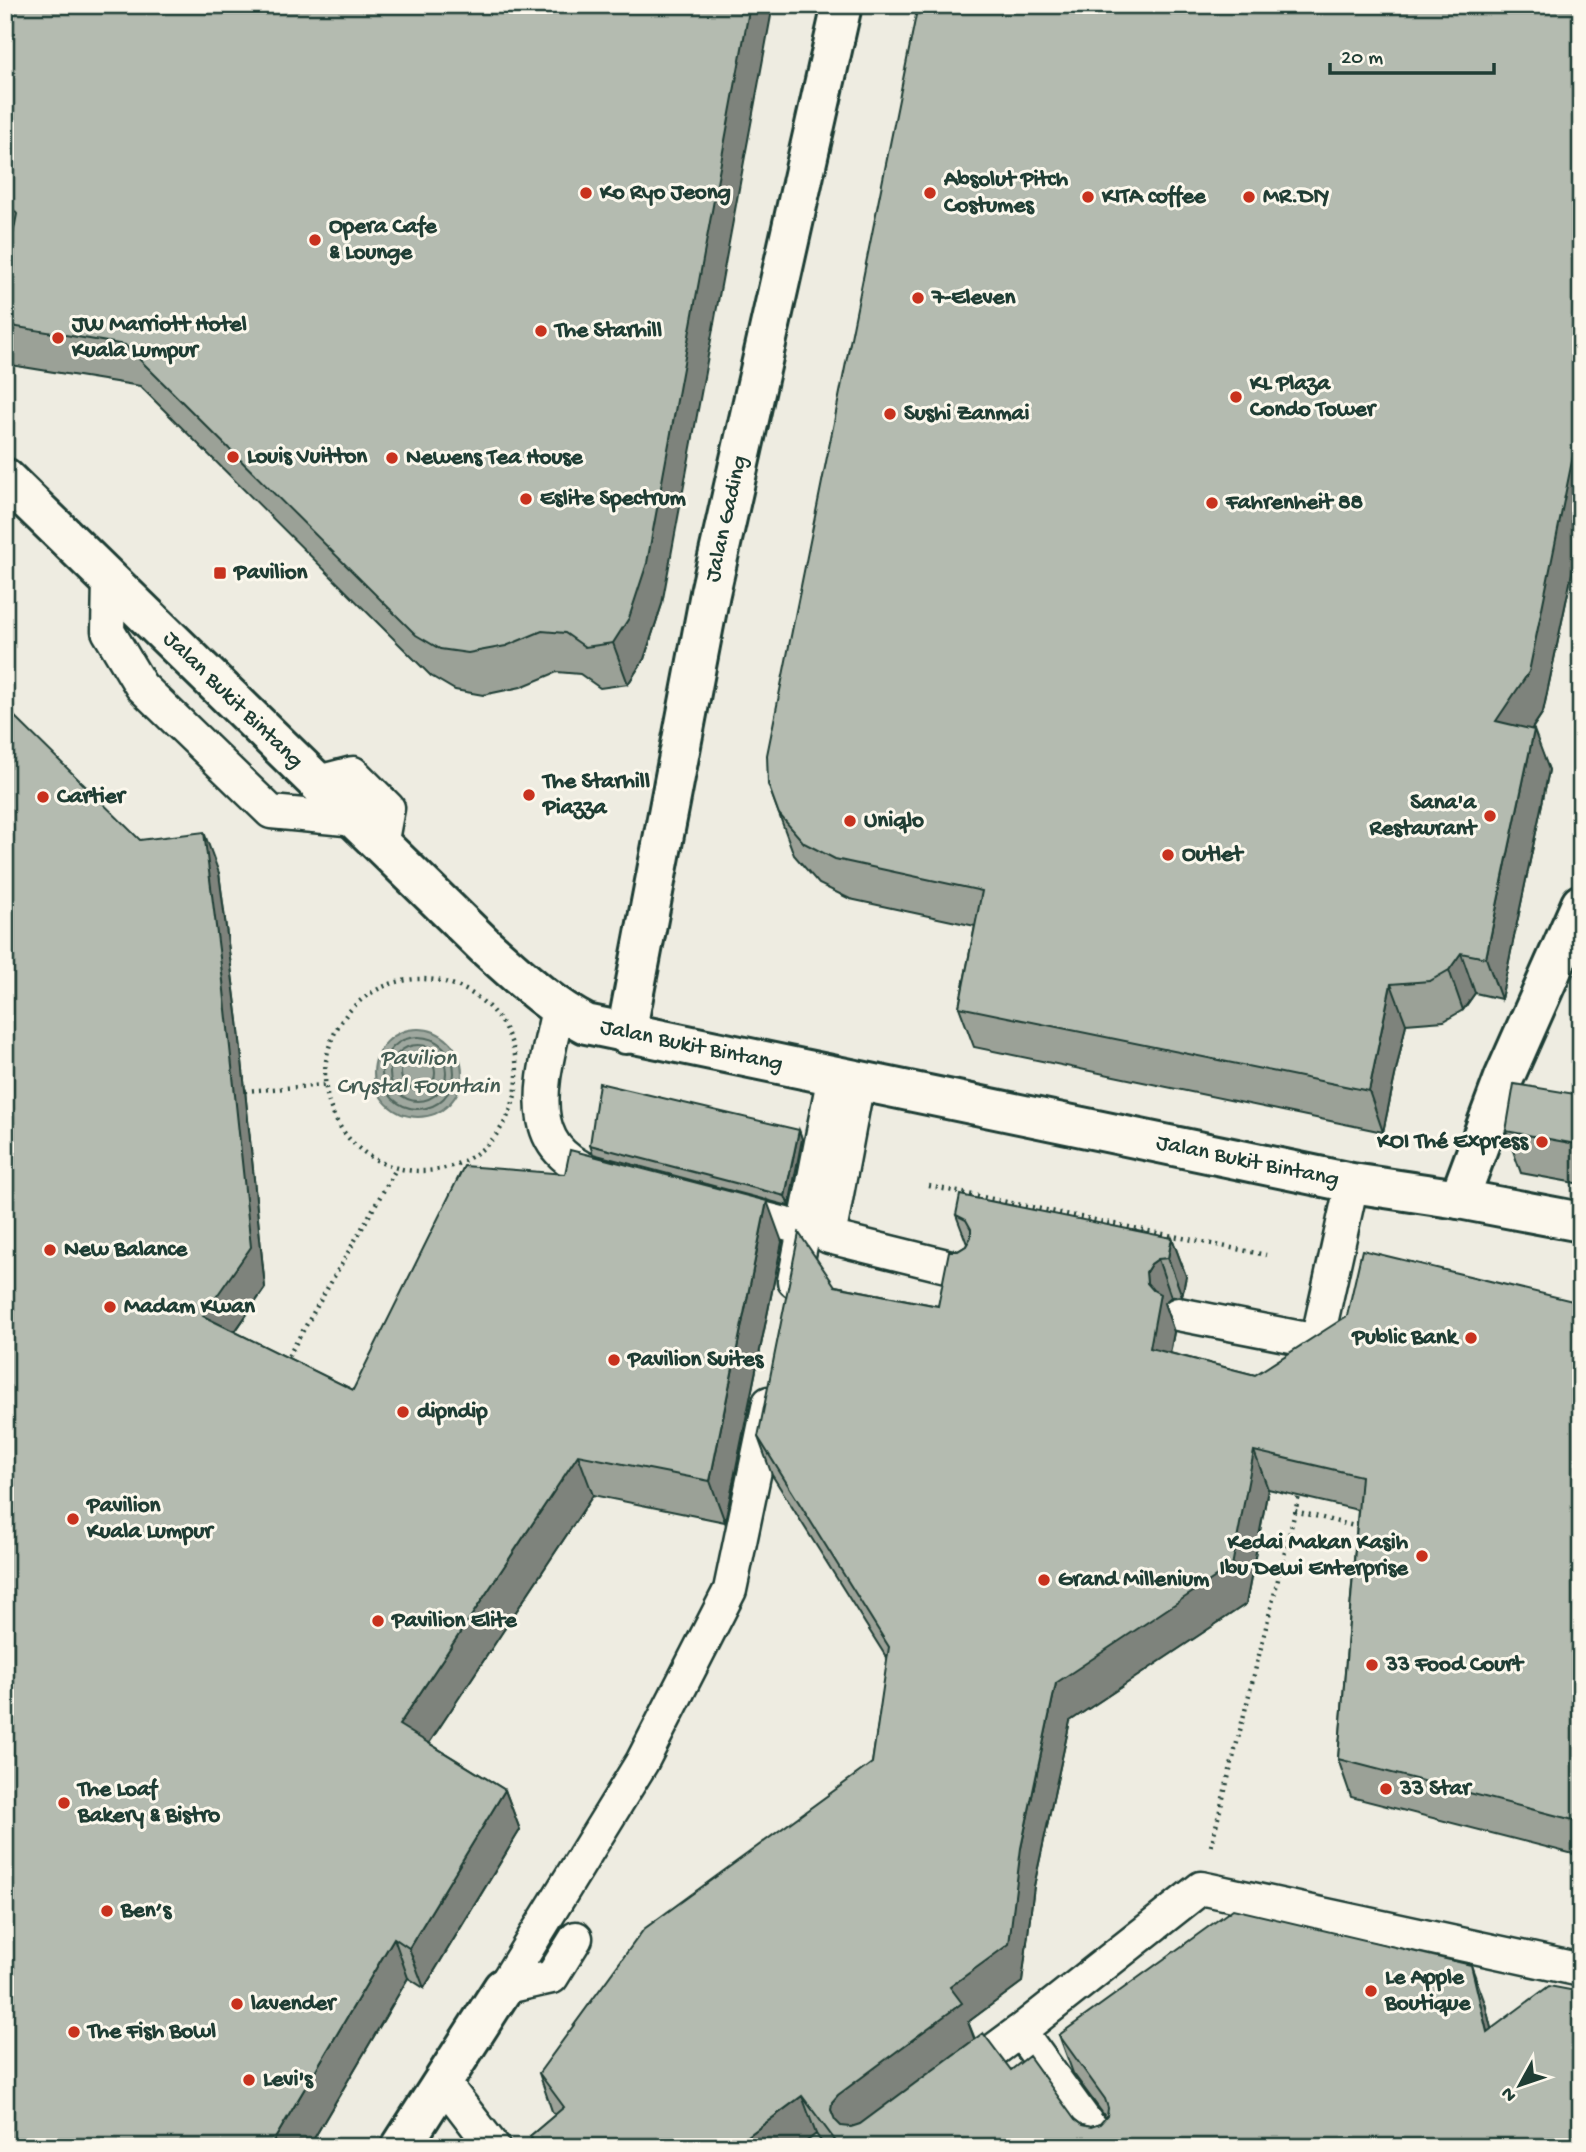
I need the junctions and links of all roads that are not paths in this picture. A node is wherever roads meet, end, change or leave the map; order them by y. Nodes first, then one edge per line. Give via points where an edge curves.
1 (842, 5) edge
2 (5, 478) edge
3 (109, 579) junction
4 (369, 832) junction
5 (1581, 904) edge
6 (558, 1009) junction
7 (626, 1034) junction
8 (846, 1078) junction
9 (1352, 1183) junction
10 (637, 1185) edge
11 (1459, 1199) junction
12 (701, 1202) edge
13 (1581, 1222) edge
14 (805, 1229) junction
15 (967, 1271) edge
16 (789, 1308) edge
17 (1178, 1314) dead end
18 (775, 1375) edge
19 (576, 1938) dead end
20 (1580, 1968) edge
21 (503, 1988) junction
22 (1020, 2031) junction
23 (443, 2082) junction
24 (937, 2092) edge
25 (401, 2147) edge
26 (493, 2147) edge
27 (1104, 2147) edge

1 - 7 main road, Jalan Gading via 710,593
2 - 3 main road, Jalan Bukit Bintang
3 - 4 main road, Jalan Bukit Bintang
3 - 4 lane via 108,631 141,686 271,812
4 - 6 main road, Jalan Bukit Bintang via 485,946
5 - 11 main road via 1504,1078
6 - 7 main road, Jalan Bukit Bintang via 586,1024
6 - 10 lane via 541,1089 543,1124 559,1152 585,1171
7 - 8 main road, Jalan Bukit Bintang
8 - 9 main road, Jalan Bukit Bintang
8 - 14 lane
8 - 15 lane via 829,1237
9 - 11 main road, Jalan Bukit Bintang
9 - 17 lane via 1317,1341
11 - 13 main road, Jalan Bukit Bintang
12 - 14 lane
14 - 16 lane
18 - 21 lane via 730,1590 642,1762
19 - 21 lane via 552,1977
20 - 22 lane via 1201,1888
21 - 23 main road
22 - 24 lane
22 - 27 lane
23 - 25 main road
23 - 26 lane

